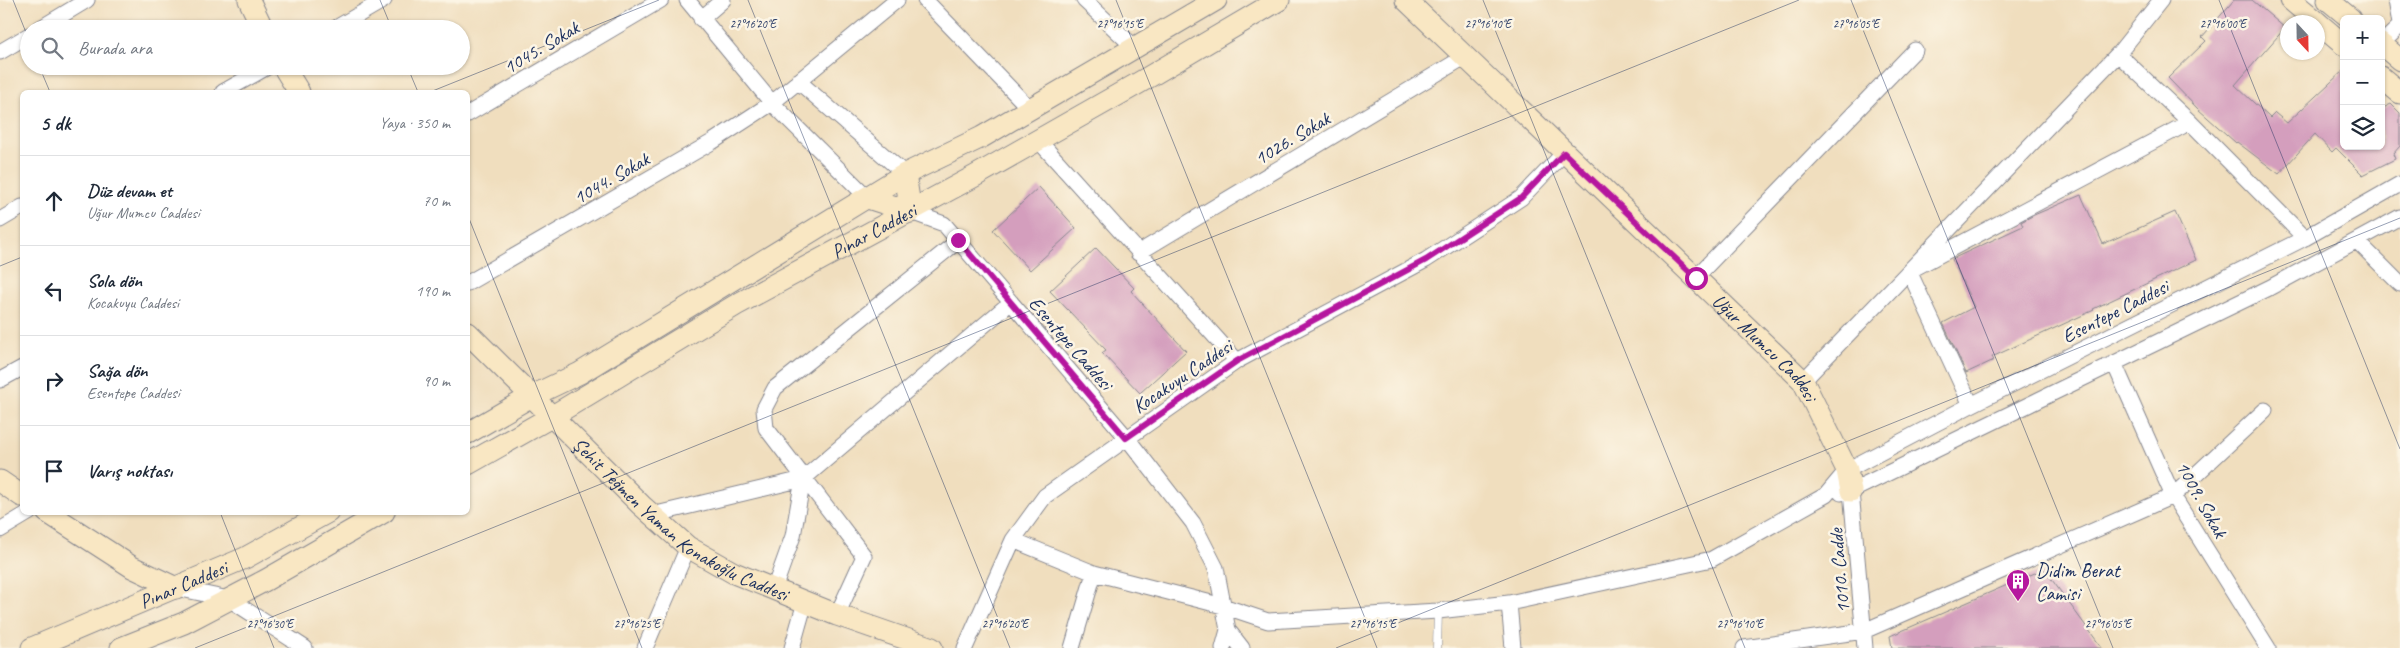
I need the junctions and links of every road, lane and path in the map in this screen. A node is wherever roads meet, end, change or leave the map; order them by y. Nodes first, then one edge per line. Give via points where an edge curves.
1 (87, 0) edge
2 (249, 0) edge
3 (384, 0) edge
4 (661, 0) edge
5 (687, 0) edge
6 (723, 0) edge
7 (896, 0) edge
8 (925, 0) edge
9 (1084, 0) edge
10 (1216, 0) edge
11 (1279, 0) edge
12 (1406, 0) edge
13 (2161, 0) edge
14 (2291, 0) edge
15 (2328, 0) edge
16 (2396, 0) edge
17 (2308, 15) edge
18 (2346, 15) edge
19 (701, 19) junction
20 (54, 20) edge
21 (259, 20) edge
22 (350, 20) edge
23 (2400, 25) edge
24 (2325, 30) edge
25 (20, 40) edge
26 (2385, 40) edge
27 (2340, 42) edge
28 (1134, 47) junction
29 (2385, 47) edge
30 (1915, 50) dead end
31 (0, 52) edge
32 (2118, 54) junction
33 (1466, 56) junction
34 (2400, 60) edge
35 (253, 75) edge
36 (289, 75) edge
37 (2385, 80) edge
38 (798, 81) junction
39 (227, 90) edge
40 (298, 90) edge
41 (2400, 93) edge
42 (772, 103) junction
43 (1030, 108) junction
44 (470, 113) edge
45 (2190, 122) junction
46 (1038, 140) junction
47 (1564, 153) junction
48 (905, 174) junction
49 (2400, 184) edge
50 (868, 198) junction
51 (20, 208) edge
52 (911, 212) junction
53 (2400, 217) edge
54 (0, 220) edge
55 (2304, 238) junction
56 (958, 240) junction
57 (2356, 241) junction
58 (1138, 253) junction
59 (1909, 272) junction
60 (1696, 278) junction
61 (470, 282) edge
62 (2400, 284) edge
63 (1010, 303) junction
64 (470, 335) edge
65 (1237, 361) junction
66 (2114, 363) junction
67 (20, 369) edge
68 (0, 380) edge
69 (1803, 381) junction
70 (530, 397) junction
71 (1972, 405) junction
72 (2265, 410) dead end
73 (551, 417) junction
74 (470, 432) edge
75 (1126, 438) junction
76 (470, 463) edge
77 (804, 479) junction
78 (0, 480) edge
79 (1849, 481) junction
80 (20, 495) edge
81 (1826, 495) junction
82 (2173, 496) junction
83 (25, 515) edge
84 (52, 515) edge
85 (323, 515) edge
86 (379, 515) edge
87 (652, 515) junction
88 (0, 530) edge
89 (1013, 540) junction
90 (688, 547) junction
91 (1094, 574) junction
92 (176, 588) junction
93 (774, 589) junction
94 (229, 599) junction
95 (805, 602) junction
96 (1509, 603) junction
97 (1224, 606) junction
98 (1438, 612) junction
99 (837, 615) junction
100 (1228, 630) junction
101 (1864, 631) junction
102 (32, 648) edge
103 (121, 648) edge
104 (306, 648) edge
105 (645, 648) edge
106 (792, 648) edge
107 (932, 648) edge
108 (965, 648) edge
109 (1072, 648) edge
110 (1223, 648) edge
111 (1242, 648) edge
112 (1437, 648) edge
113 (1513, 648) edge
114 (1744, 648) edge
115 (1865, 648) edge
116 (2268, 648) edge

1 - 20 street
2 - 21 main road
3 - 22 street
4 - 44 street, 1045. Sokak
5 - 19 street
6 - 19 street
7 - 38 street, 1044. Sokak
8 - 43 street
9 - 28 street
10 - 28 main road, Pınar Caddesi
11 - 46 main road, Pınar Caddesi
12 - 33 main road, Uğur Mumcu Caddesi
13 - 32 street
14 - 17 main road
15 - 18 main road
16 - 23 street
19 - 42 street
23 - 26 street
24 - 27 main road
25 - 31 street
28 - 43 main road, Pınar Caddesi
29 - 34 main road
30 - 60 street
32 - 45 street
32 - 59 street
33 - 47 main road, Uğur Mumcu Caddesi
33 - 58 street, 1026. Sokak
35 - 39 street
36 - 40 main road
37 - 41 main road
38 - 42 street, 1044. Sokak
38 - 48 street
42 - 50 street
42 - 61 street, 1044. Sokak via 712,142
43 - 48 main road, Pınar Caddesi via 982,137
45 - 55 street
45 - 59 street
46 - 52 main road, Pınar Caddesi
46 - 58 street
47 - 60 main road, Uğur Mumcu Caddesi
47 - 65 street, Kocakuyu Caddesi via 1521,198 1426,260
48 - 50 main road, Pınar Caddesi
48 - 52 main road
49 - 55 street, Esentepe Caddesi
50 - 52 main road
50 - 70 main road, Pınar Caddesi via 580,373
51 - 54 street
52 - 56 street, Esentepe Caddesi via 944,224
52 - 73 main road, Pınar Caddesi via 736,305
53 - 57 street
55 - 71 street, Esentepe Caddesi
56 - 63 street, Esentepe Caddesi
56 - 77 street via 775,388 764,409 766,428
57 - 62 street
57 - 66 street via 2269,288
58 - 65 street
59 - 69 street
59 - 71 street
60 - 69 main road, Uğur Mumcu Caddesi
63 - 75 street, Esentepe Caddesi
63 - 77 street
64 - 70 main road, Şehit Teğmen Yaman Konakoğlu Caddesi
65 - 75 street, Kocakuyu Caddesi
66 - 79 street
66 - 82 street, 1009. Sokak
67 - 68 street
69 - 79 main road, Uğur Mumcu Caddesi
70 - 73 main road, Şehit Teğmen Yaman Konakoğlu Caddesi
70 - 74 main road, Pınar Caddesi
71 - 79 street, Esentepe Caddesi
72 - 82 street
73 - 76 main road, Pınar Caddesi
73 - 87 main road, Şehit Teğmen Yaman Konakoğlu Caddesi
75 - 89 street, Kocakuyu Caddesi via 1045,496
75 - 97 street, Esentepe Caddesi via 1193,523 1216,568
77 - 87 street
77 - 93 street via 793,536
77 - 99 street via 864,556
78 - 80 main road
79 - 81 street
79 - 81 street
79 - 101 street, 1010. Cadde
81 - 96 street via 1712,559
82 - 101 street
82 - 116 street, 1009. Sokak
83 - 88 street
84 - 92 main road via 132,566
85 - 92 main road, Pınar Caddesi via 245,558
86 - 94 main road, Pınar Caddesi
87 - 90 main road, Şehit Teğmen Yaman Konakoğlu Caddesi
89 - 91 street
89 - 108 street, Kocakuyu Caddesi
90 - 93 main road, Şehit Teğmen Yaman Konakoğlu Caddesi via 734,573
90 - 105 street
91 - 97 street
91 - 109 street
92 - 94 street
92 - 102 main road, Pınar Caddesi
93 - 95 main road, Şehit Teğmen Yaman Konakoğlu Caddesi
94 - 103 main road, Pınar Caddesi via 184,623
94 - 104 street
95 - 99 main road, Şehit Teğmen Yaman Konakoğlu Caddesi
95 - 106 street
96 - 98 street
96 - 113 street
97 - 98 street via 1268,621
97 - 100 street, Esentepe Caddesi
98 - 112 lane
99 - 107 main road, Şehit Teğmen Yaman Konakoğlu Caddesi
100 - 110 street
100 - 111 street
101 - 114 street
101 - 115 street, 1010. Cadde

